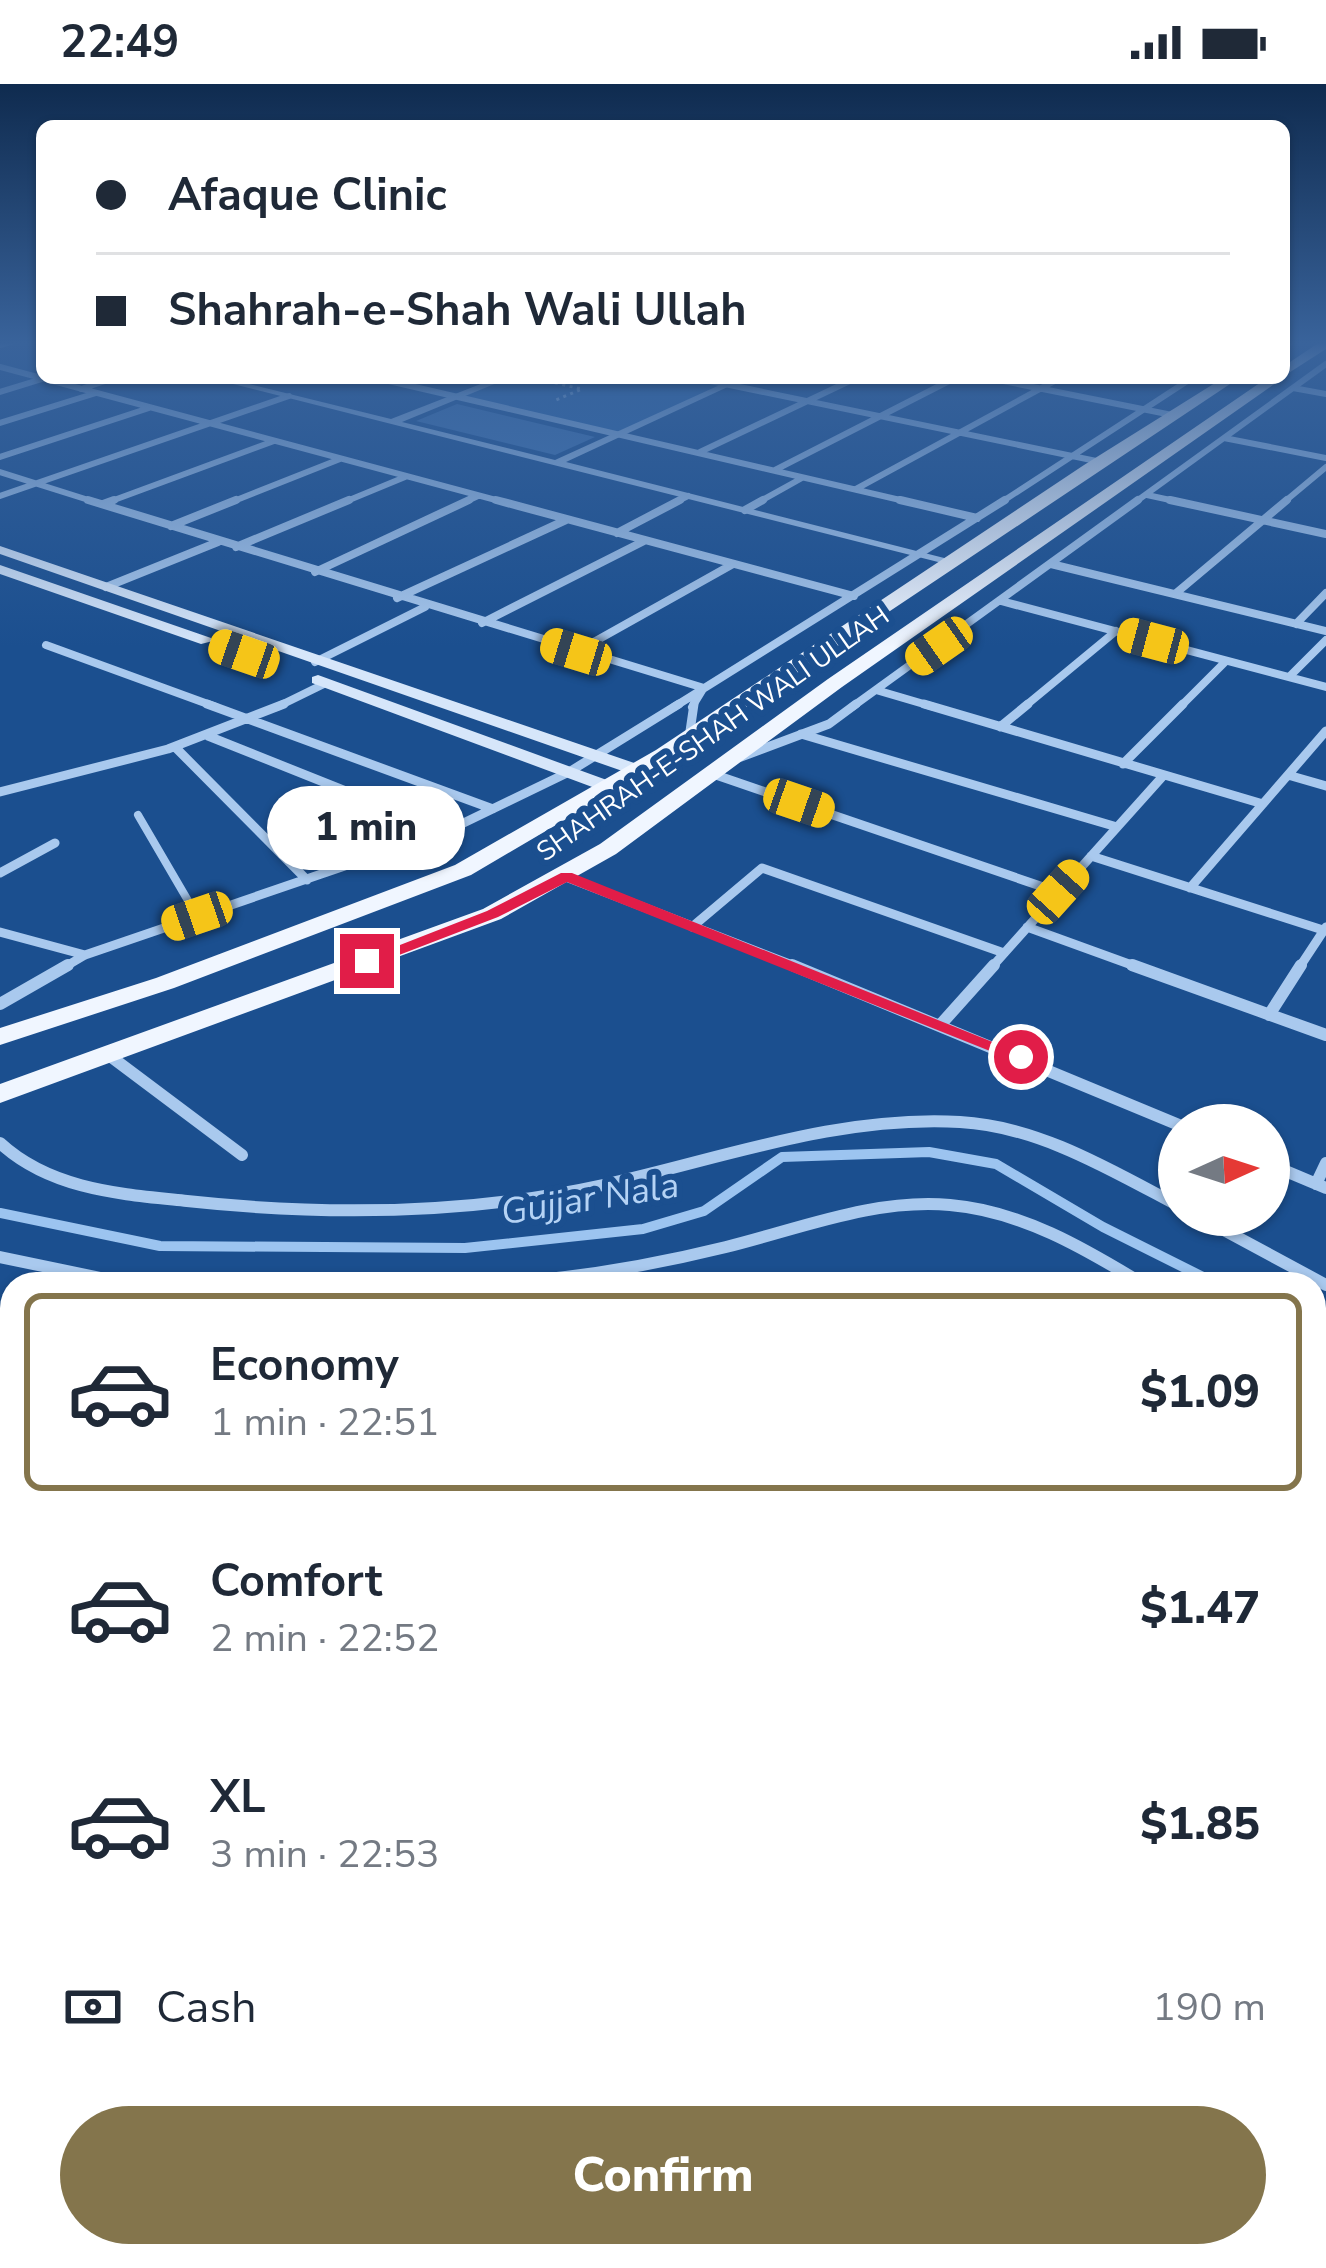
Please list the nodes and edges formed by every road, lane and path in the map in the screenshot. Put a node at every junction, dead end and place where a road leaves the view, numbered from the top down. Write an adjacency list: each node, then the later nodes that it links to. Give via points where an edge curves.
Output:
1 (39, 444): 18 (street)
2 (152, 444): 28 (street)
3 (267, 444): 34 (street)
4 (286, 444): 19 (street)
5 (480, 444): 22 (street)
6 (597, 444): 22 (street)
7 (663, 444): 17 (street)
8 (715, 444): 17 (street)
9 (825, 444): 23 (street)
10 (939, 444): 29 (street)
11 (1007, 444): 20 (street)
12 (1100, 444): 20 (street)
13 (1127, 444): 20 (main road, SHAHRAH-E-SHAH WALI ULLAH)
14 (1180, 444): 27 (main road, SHAHRAH-E-SHAH WALI ULLAH)
15 (1216, 444): 30 (street)
16 (1249, 444): 21 (street)
17 (698, 452): 23 (street)
18 (0, 457)
19 (341, 459): 25 (street); 41 (street)
20 (1087, 462): 27 (main road); 35 (street); 37 (main road, SHAHRAH-E-SHAH WALI ULLAH)
21 (1326, 462): 40 (street)
22 (556, 463): 33 (street)
23 (774, 470): 26 (street)
24 (0, 472): 28 (street)
25 (406, 476): 32 (street); 46 (street)
26 (803, 477): 29 (street); 36 (street)
27 (1132, 477): 83 (main road, SHAHRAH-E-SHAH WALI ULLAH)
28 (38, 483): 31 (street); 34 (street)
29 (855, 489): 38 (street)
30 (1147, 494): 40 (street); 51 (street)
31 (0, 496)
32 (479, 496): 39 (street); 53 (street)
33 (688, 496): 36 (street); 42 (street)
34 (103, 504): 41 (street)
35 (998, 505): 37 (street); 38 (street)
36 (745, 510): 48 (street)
37 (1025, 511): 49 (main road, SHAHRAH-E-SHAH WALI ULLAH)
38 (977, 518): 48 (street)
39 (567, 519): 42 (street); 58 (street)
40 (1262, 520): 43 (street); 56 (street)
41 (172, 526): 45 (street)
42 (616, 532): 44 (street)
43 (1326, 534)
44 (645, 540): 50 (street); 61 (street)
45 (219, 542): 46 (street); 54 (street)
46 (236, 548): 53 (street)
47 (0, 550): 54 (main road)
48 (922, 554): 49 (street); 57 (street)
49 (950, 561): 79 (main road, SHAHRAH-E-SHAH WALI ULLAH)
50 (733, 564): 57 (street); 66 (street)
51 (1051, 564): 56 (street); 59 (street)
52 (0, 569): 70 (main road)
53 (315, 572): 58 (street)
54 (106, 587): 68 (main road)
55 (1326, 593): 62 (street)
56 (1174, 594): 62 (street)
57 (854, 596): 72 (street)
58 (397, 598): 60 (street)
59 (1001, 601): 63 (street); 73 (street)
60 (426, 606): 61 (street); 68 (street)
61 (482, 623): 66 (street)
62 (1296, 624): 64 (street)
63 (1116, 631): 67 (street); 75 (street)
64 (1326, 636): 69 (street)
65 (46, 645): 74 (street)
66 (576, 652): 72 (street)
67 (1226, 661): 69 (street); 82 (street)
68 (315, 662): 81 (main road)
69 (1289, 677): 71 (street)
70 (326, 682): 74 (street); 85 (main road)
71 (1326, 687)
72 (704, 688): 79 (street, via 690,712); 81 (street)
73 (876, 690): 75 (street); 77 (street)
74 (251, 719): 78 (street); 93 (street)
75 (1000, 727): 82 (street)
76 (1326, 731): 86 (street)
77 (801, 734): 83 (street); 95 (street)
78 (208, 736): 80 (street); 97 (street)
79 (689, 737): 84 (main road, SHAHRAH-E-SHAH WALI ULLAH)
80 (175, 747): 90 (street); 102 (street)
81 (598, 757): 84 (main road); 85 (street)
82 (1123, 764): 87 (street)
83 (721, 768): 96 (main road, SHAHRAH-E-SHAH WALI ULLAH); 104 (street)
84 (638, 770): 89 (main road, SHAHRAH-E-SHAH WALI ULLAH)
85 (569, 772): 89 (main road); 93 (street)
86 (1288, 775): 88 (street); 91 (street)
87 (1163, 776): 91 (street); 95 (street)
88 (1326, 786)
89 (609, 787): 92 (main road, SHAHRAH-E-SHAH WALI ULLAH)
90 (0, 791)
91 (1263, 804): 103 (street)
92 (578, 805): 96 (main road); 116 (main road, SHAHRAH-E-SHAH WALI ULLAH, via 463,869)
93 (493, 809): 97 (street)
94 (138, 815): 105 (lane)
95 (1117, 827): 99 (street)
96 (636, 830): 101 (main road, SHAHRAH-E-SHAH WALI ULLAH)
97 (447, 831): 102 (street)
98 (55, 843): 100 (street)
99 (1091, 856): 103 (street); 104 (street)
100 (0, 873)
101 (566, 877): 106 (street); 117 (main road, SHAHRAH-E-SHAH WALI ULLAH, via 492,914)
102 (307, 880): 105 (street)
103 (1190, 888): 108 (street)
104 (1058, 892): 107 (street)
105 (197, 916): 111 (street)
106 (692, 927): 110 (street, via 762,868); 114 (street)
107 (1027, 927): 110 (street); 113 (street)
108 (1325, 929): 113 (street)
109 (0, 932): 111 (street)
110 (1004, 953): 114 (street)
111 (85, 955): 112 (street)
112 (0, 1004)
113 (1269, 1015): 115 (street)
114 (942, 1023): 119 (street)
115 (1326, 1035)
116 (0, 1037)
117 (110, 1056): 118 (main road, SHAHRAH-E-SHAH WALI ULLAH); 121 (street)
118 (0, 1094)
119 (1158, 1116)
120 (0, 1143): 125 (street, via 23,1162 97,1190 318,1212 476,1206 600,1186 853,1124 965,1122 1074,1151)
121 (242, 1155)
122 (1326, 1163): 124 (street)
123 (1290, 1173): 124 (street)
124 (1321, 1186)
125 (1158, 1195)
126 (1235, 1236): 131 (street)
127 (0, 1257): 128 (street)
128 (72, 1272)
129 (601, 1272): 130 (street, via 900,1206 950,1204 1029,1222)
130 (1121, 1272)
131 (1302, 1272)

